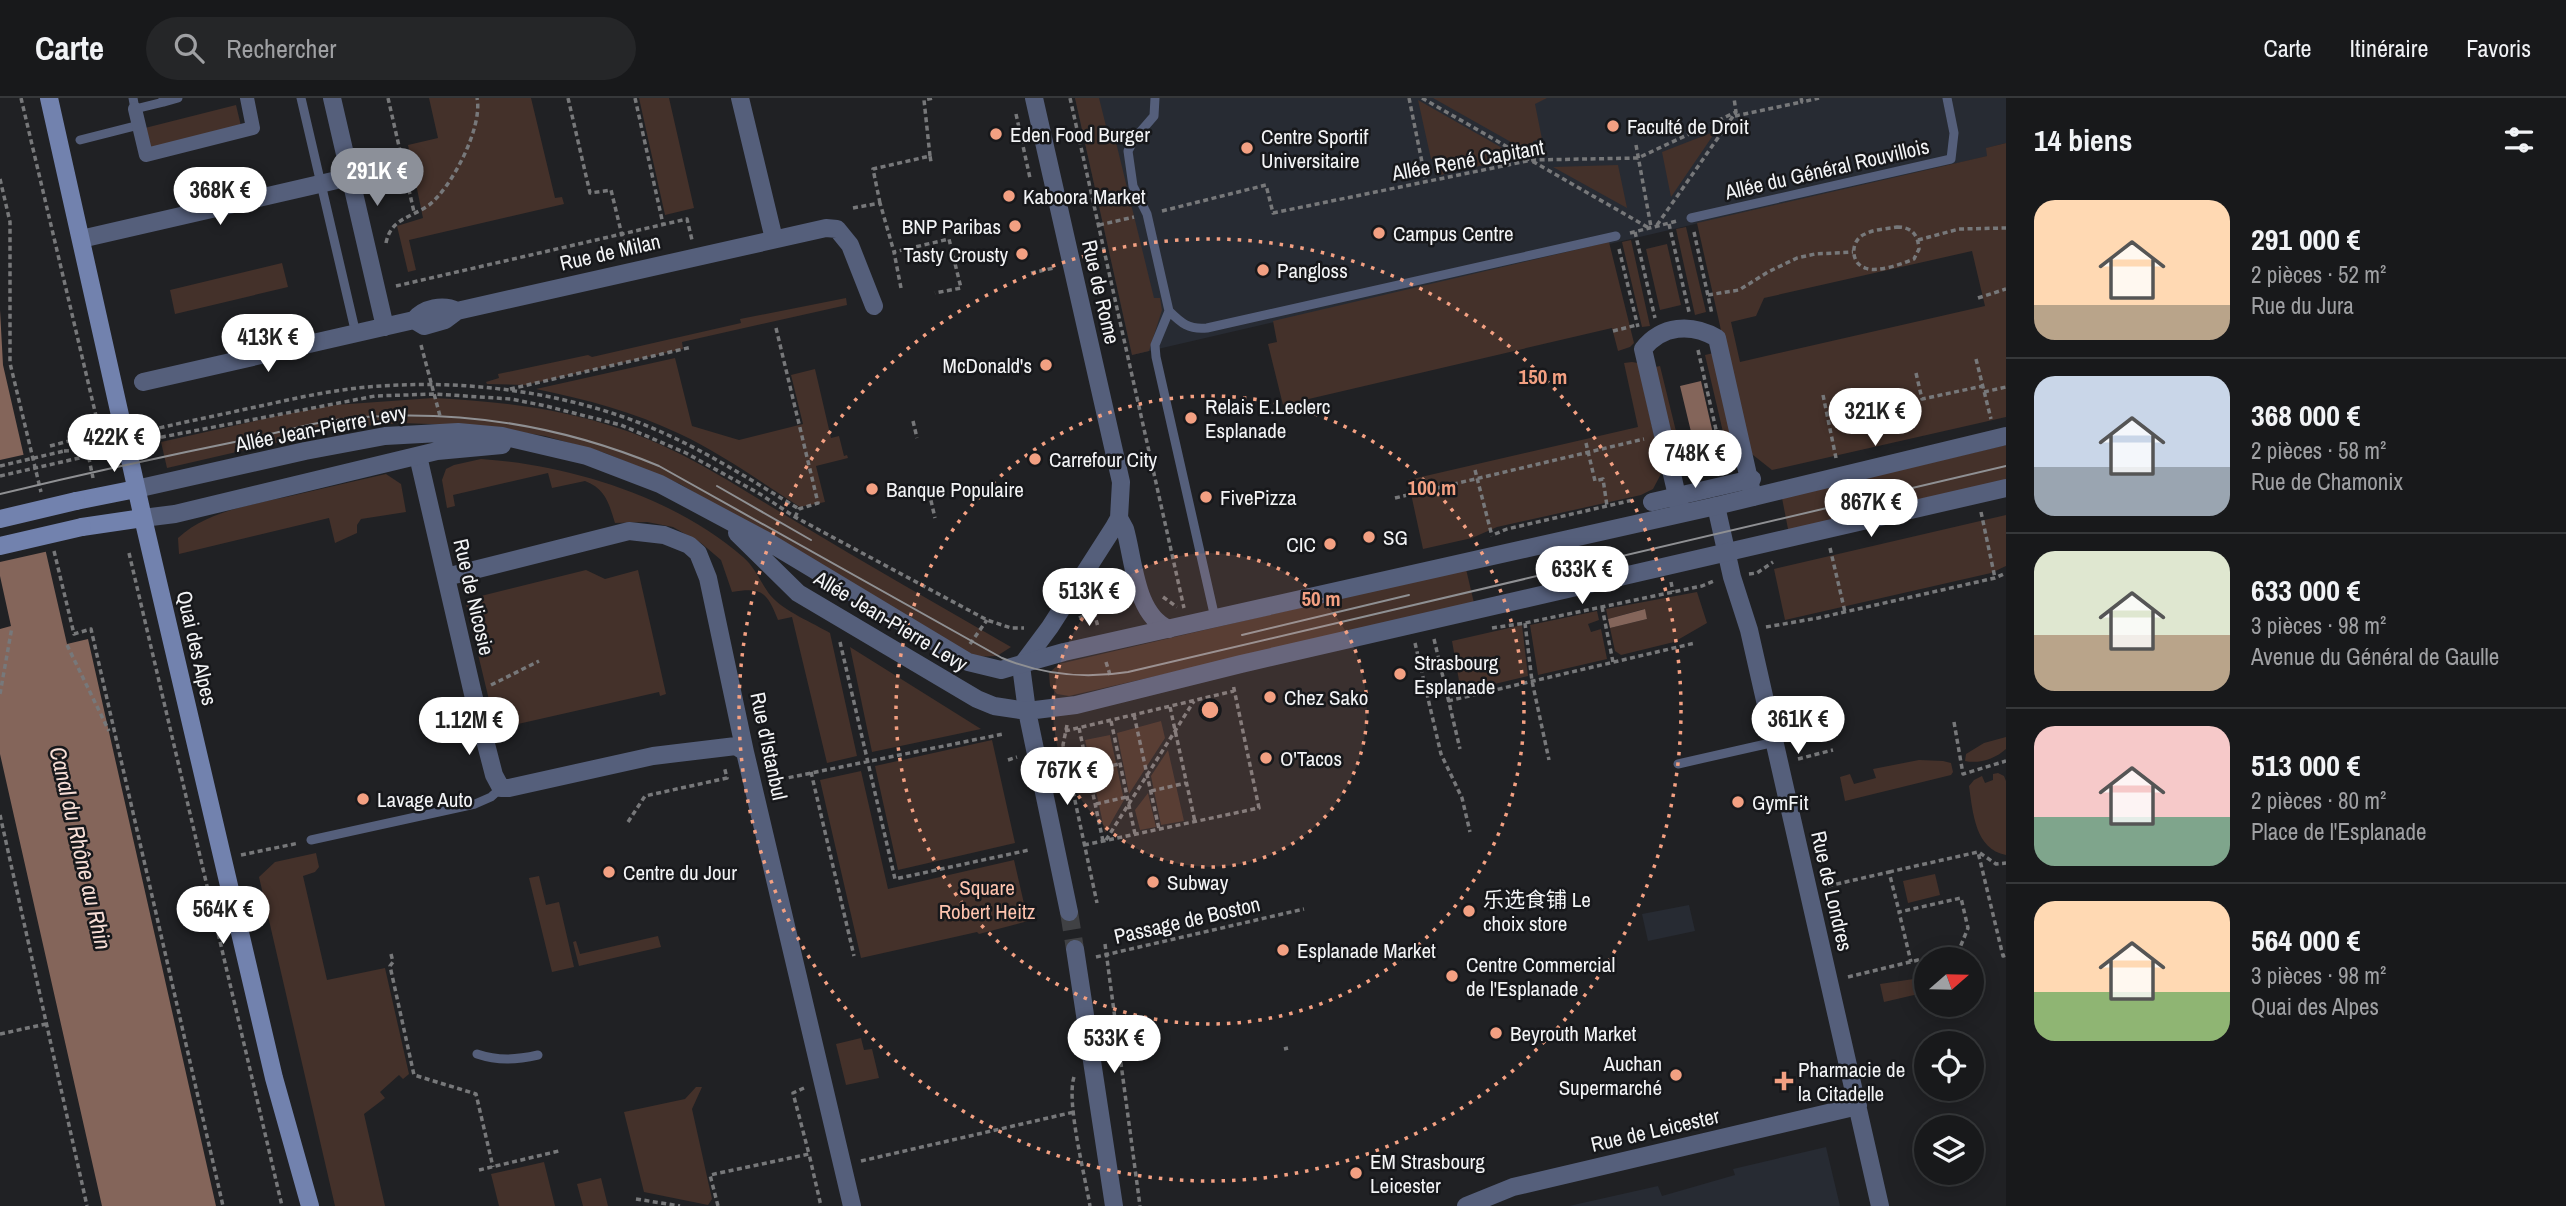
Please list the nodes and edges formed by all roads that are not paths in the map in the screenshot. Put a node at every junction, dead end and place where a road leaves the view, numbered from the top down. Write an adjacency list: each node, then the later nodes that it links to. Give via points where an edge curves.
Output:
1 (49, 98): 18 (main road, Quai des Alpes)
2 (178, 98): 10 (lane)
3 (247, 98): 12 (street, via 253,128 146,155)
4 (301, 98): 15 (lane)
5 (332, 98): 14 (street)
6 (740, 98): 19 (street)
7 (1034, 98): 36 (street, Rue de Rome, via 1117,460)
8 (1154, 98): 21 (lane, via 1154,116 1128,151 1133,186 1147,214)
9 (1947, 98): 16 (lane, Allée du Général Rouvillois, via 1954,133 1951,159)
10 (164, 100): 11 (lane)
11 (134, 103): 12 (street)
12 (139, 125): 13 (lane)
13 (80, 140)
14 (350, 177): 15 (street); 22 (street)
15 (321, 184): 18 (street); 23 (lane)
16 (1691, 218)
17 (1616, 236): 21 (lane, via 1207,328 1195,330)
18 (81, 239): 30 (main road, Quai des Alpes)
19 (774, 239): 20 (street, Rue de Milan, via 837,229 850,245); 22 (street, Rue de Milan, via 457,311 424,326 414,320)
20 (874, 306)
21 (1169, 311): 41 (lane, via 1155,345 1156,357)
22 (385, 327): 23 (street, Rue de Milan)
23 (355, 334): 24 (street, Rue de Milan)
24 (143, 382)
25 (1999, 430): 28 (street)
26 (558, 448): 27 (street, Allée Jean-Pierre Levy, via 478,446); 30 (street, Allée Jean-Pierre Levy, via 502,436 443,432 385,436); 34 (street, Allée Jean-Pierre Levy, via 660,484)
27 (418, 456): 35 (street, Allée Jean-Pierre Levy); 40 (street, Rue de Nicosie)
28 (1752, 485): 32 (street, via 1728,484); 32 (street, via 1717,338 1704,330 1670,330 1651,339 1643,349); 33 (street)
29 (2006, 488): 39 (street, Allée Jean-Pierre Levy)
30 (136, 489): 35 (main road, Quai des Alpes); 37 (main road, bridge)
31 (1652, 502): 32 (street)
32 (1679, 505): 33 (street); 41 (street, Allée Jean-Pierre Levy)
33 (1716, 506): 39 (street, Rue de Londres)
34 (716, 515): 43 (street, Allée Jean-Pierre Levy, via 968,662 1001,670); 44 (street, Allée Jean-Pierre Levy, via 784,581 821,609 977,699)
35 (143, 518): 38 (main road, bridge); 55 (main road, Quai des Alpes, via 274,1078)
36 (1119, 518): 42 (street, via 1140,591 1154,621); 43 (street)
37 (0, 519)
38 (0, 546)
39 (1727, 553): 44 (street, Allée Jean-Pierre Levy, via 1076,705); 45 (street, Rue de Londres)
40 (446, 577): 46 (street, Rue d'Istanbul, via 629,531 664,535 689,545 698,553 708,578); 48 (street, Rue de Nicosie)
41 (1215, 618): 42 (street, Allée Jean-Pierre Levy)
42 (1169, 629): 43 (street, Allée Jean-Pierre Levy)
43 (1021, 666): 44 (street)
44 (1027, 710): 50 (street)
45 (1775, 742): 47 (lane); 54 (street, Rue de Londres)
46 (746, 751): 48 (street, via 736,746 653,755); 56 (street, Rue d'Istanbul)
47 (1678, 765)
48 (501, 788): 49 (lane, via 475,804)
49 (311, 840)
50 (1069, 912)
51 (1076, 955): 57 (street)
52 (477, 1054): 53 (lane, via 517,1060)
53 (538, 1055)
54 (1858, 1106): 58 (street, Rue de Leicester, via 1514,1187); 59 (street, Rue de Londres)
55 (310, 1206)
56 (852, 1206)
57 (1114, 1206)
58 (1466, 1206)
59 (1880, 1206)

